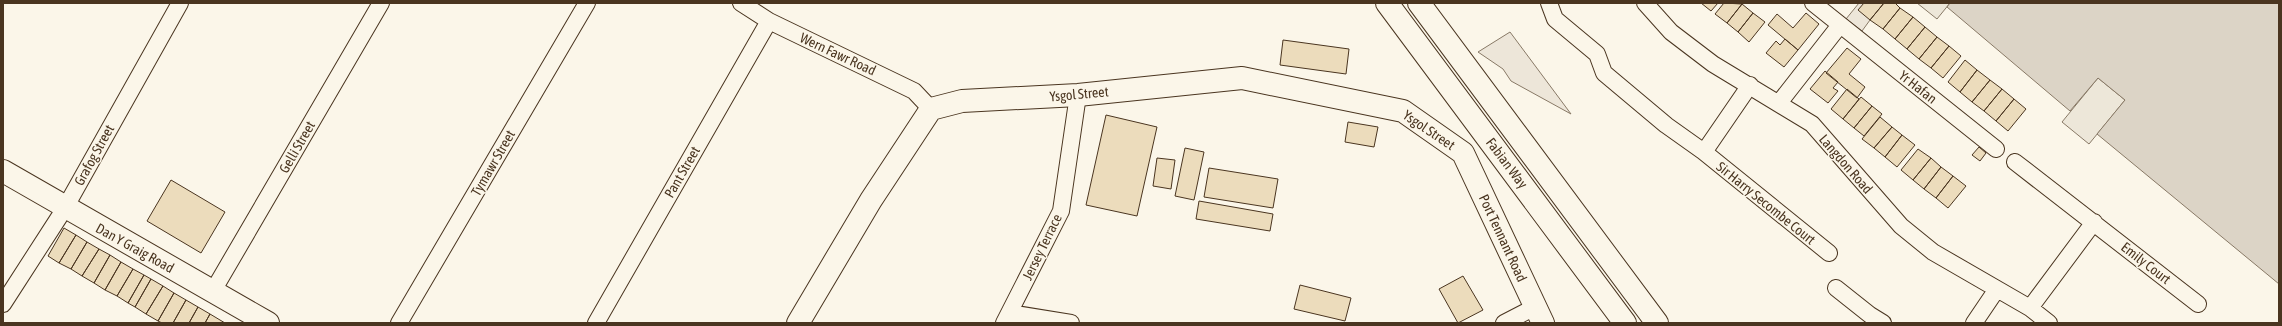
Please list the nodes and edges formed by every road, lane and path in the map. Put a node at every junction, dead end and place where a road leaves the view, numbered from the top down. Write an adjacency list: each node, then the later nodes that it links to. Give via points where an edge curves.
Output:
1 (180, 3): 21 (street, Grafog Street)
2 (381, 3): 26 (street, Gelli Street)
3 (587, 3): 33 (street, Tymawr Street)
4 (741, 3): 10 (street, Wern Fawr Road)
5 (1387, 3): 38 (main road, Fabian Way)
6 (1419, 3): 39 (main road, Fabian Way)
7 (1549, 3): 17 (street, Sir Harry Secombe Court, via 1555,19 1597,54 1604,73 1666,125)
8 (1645, 3): 12 (street, Langdon Road, via 1671,32 1713,64)
9 (1813, 3): 11 (street, Yr Hafan)
10 (769, 21): 15 (street, Wern Fawr Road, via 914,91); 34 (street, Pant Street)
11 (1840, 25): 14 (street); 16 (street, Yr Hafan)
12 (1750, 85): 14 (street, Langdon Road); 17 (street, Sir Harry Secombe Court)
13 (1078, 95): 15 (main road, Ysgol Street, via 962,101); 18 (main road, Ysgol Street, via 1242,78 1403,111); 31 (street, Jersey Terrace, via 1061,211)
14 (1779, 103): 25 (street, Langdon Road, via 1812,124 1900,226 1933,252)
15 (931, 109): 35 (main road, via 871,200)
16 (1996, 149)
17 (1704, 152): 23 (street, Sir Harry Secombe Court)
18 (1463, 153): 30 (main road, Port Tennant Road)
19 (2015, 162): 22 (street, Emily Court)
20 (3, 171): 21 (main road, Dan Y Graig Road)
21 (64, 208): 26 (main road, Dan Y Graig Road); 27 (street, Grafog Street)
22 (2094, 222): 28 (street, Emily Court); 29 (street)
23 (1829, 252)
24 (1836, 288): 40 (street)
25 (1997, 289): 29 (street, Langdon Road); 41 (street)
26 (213, 291): 32 (main road, Dan Y Graig Road)
27 (3, 304)
28 (2198, 304)
29 (2030, 308): 42 (street, Langdon Road)
30 (1539, 315): 37 (street)
31 (1007, 318): 36 (street)
32 (268, 323)
33 (399, 323)
34 (596, 323)
35 (798, 323)
36 (1071, 323)
37 (1504, 323)
38 (1625, 323)
39 (1657, 323)
40 (1883, 323)
41 (1974, 323)
42 (2049, 323)

